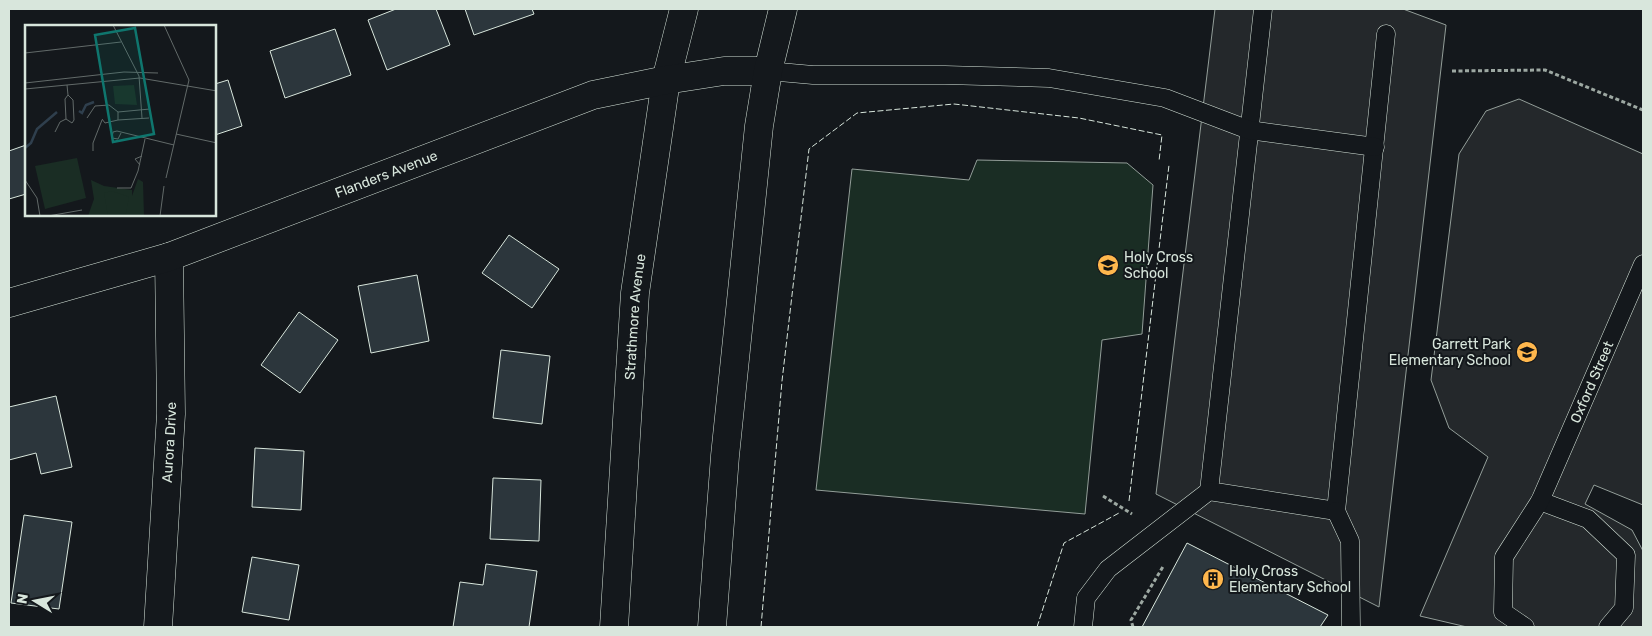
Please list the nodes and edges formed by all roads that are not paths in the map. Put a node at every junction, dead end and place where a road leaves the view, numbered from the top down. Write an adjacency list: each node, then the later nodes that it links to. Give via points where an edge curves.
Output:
1 (684, 9): 6 (street, Strathmore Avenue)
2 (784, 9): 5 (street)
3 (1263, 9): 7 (lane)
4 (1386, 34): 8 (lane)
5 (768, 71): 6 (street, Flanders Avenue, via 724,71); 7 (lane, via 813,76 1049,78 1165,98); 17 (street, via 759,126 725,456)
6 (666, 80): 9 (street, Flanders Avenue, via 593,96); 16 (street, Strathmore Avenue, via 635,294)
7 (1249, 130): 8 (lane); 12 (lane)
8 (1375, 147): 14 (lane)
9 (169, 257): 11 (street, Flanders Avenue); 15 (street, Aurora Drive, via 172,414)
10 (1643, 264): 13 (lane, Oxford Street)
11 (9, 304)
12 (1209, 491): 14 (lane); 18 (lane, via 1108,568 1086,598)
13 (1540, 501): 20 (lane, Oxford Street, via 1504,556 1503,612); 21 (lane, via 1588,519 1626,555 1624,608)
14 (1336, 512): 19 (lane, via 1350,541)
15 (158, 627)
16 (614, 627)
17 (712, 627)
18 (1084, 627)
19 (1351, 627)
20 (1525, 627)
21 (1608, 627)

